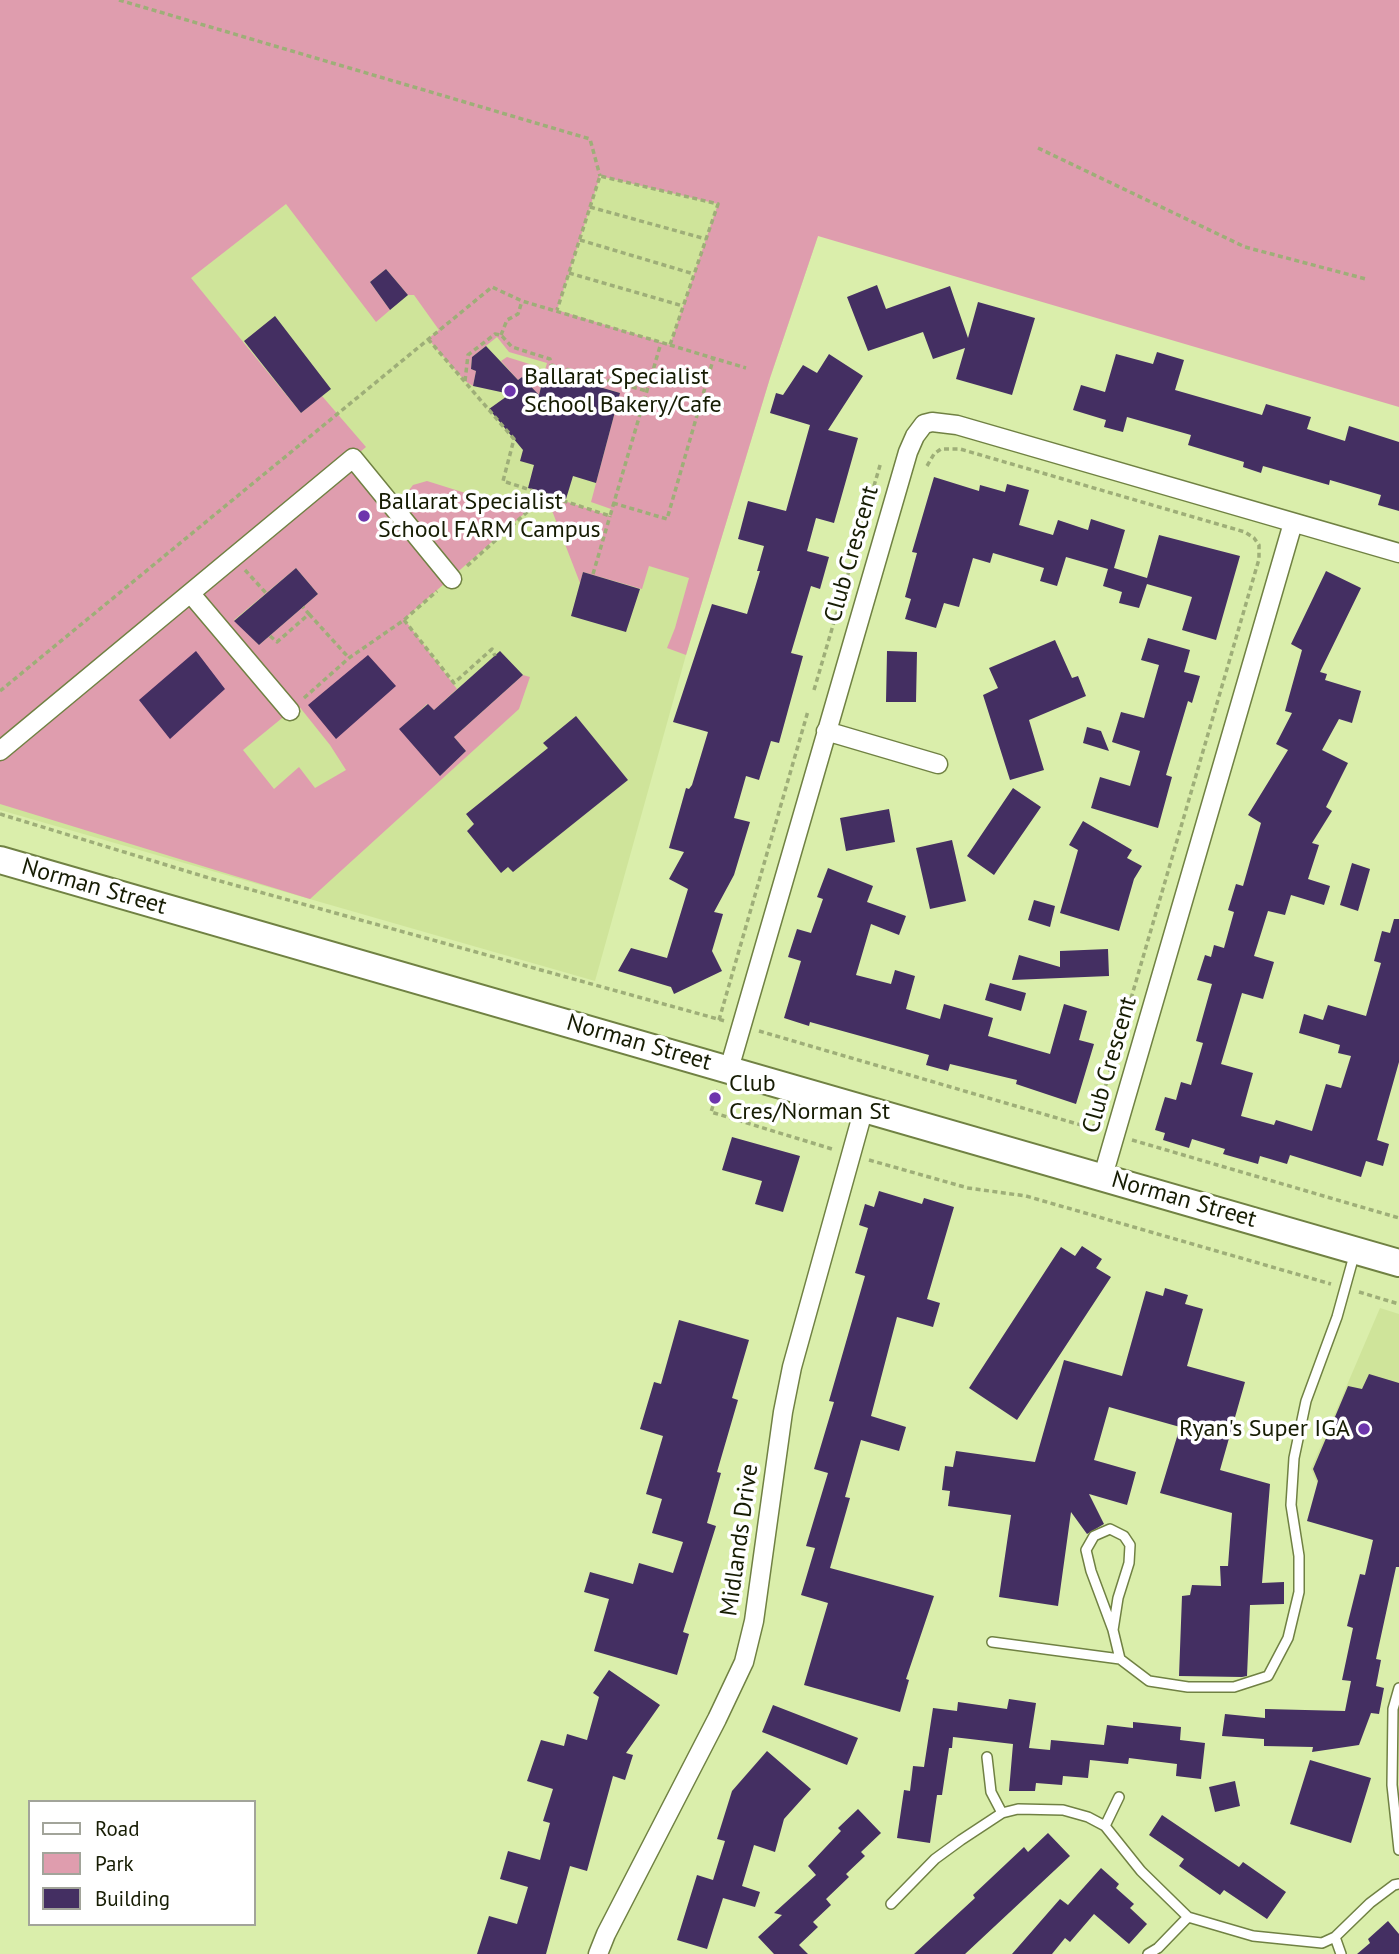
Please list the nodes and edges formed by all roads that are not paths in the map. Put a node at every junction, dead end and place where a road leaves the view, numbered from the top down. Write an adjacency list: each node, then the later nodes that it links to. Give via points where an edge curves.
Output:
1 (1293, 523): 2 (street, Club Crescent); 6 (street, Club Crescent, via 957,425 924,424 908,452); 12 (street, Club Crescent)
2 (1399, 553)
3 (452, 579): 4 (street, via 353,458)
4 (191, 594): 5 (street); 7 (street)
5 (290, 711)
6 (826, 731): 8 (street); 10 (street, Club Crescent)
7 (0, 751)
8 (938, 764)
9 (0, 860): 10 (main road, Norman Street)
10 (729, 1069): 11 (main road, Norman Street)
11 (864, 1108): 12 (main road, Norman Street); 29 (street, Midlands Drive, via 792,1367 744,1662)
12 (1102, 1176): 13 (main road, Norman Street)
13 (1355, 1250): 14 (main road, Norman Street); 17 (lane, via 1337,1317 1306,1401 1294,1458 1291,1505 1299,1592 1287,1638 1268,1676 1234,1687 1188,1687 1149,1681)
14 (1399, 1262)
15 (1113, 1630): 15 (lane, via 1086,1550 1094,1536 1110,1529 1130,1545); 17 (lane)
16 (992, 1642): 17 (lane)
17 (1120, 1659)
18 (1399, 1688): 20 (lane, via 1393,1709)
19 (987, 1757): 22 (lane, via 992,1792)
20 (1396, 1784): 24 (lane)
21 (1119, 1797): 23 (lane)
22 (1002, 1813): 23 (lane, via 1063,1810); 26 (lane, via 936,1859)
23 (1105, 1826): 27 (lane, via 1141,1871)
24 (1399, 1850)
25 (1399, 1884): 28 (lane, via 1370,1903)
26 (891, 1904)
27 (1188, 1917): 28 (lane, via 1279,1940 1322,1943); 30 (lane)
28 (1335, 1937): 31 (lane)
29 (598, 1954)
30 (1148, 1954)
31 (1341, 1954)

